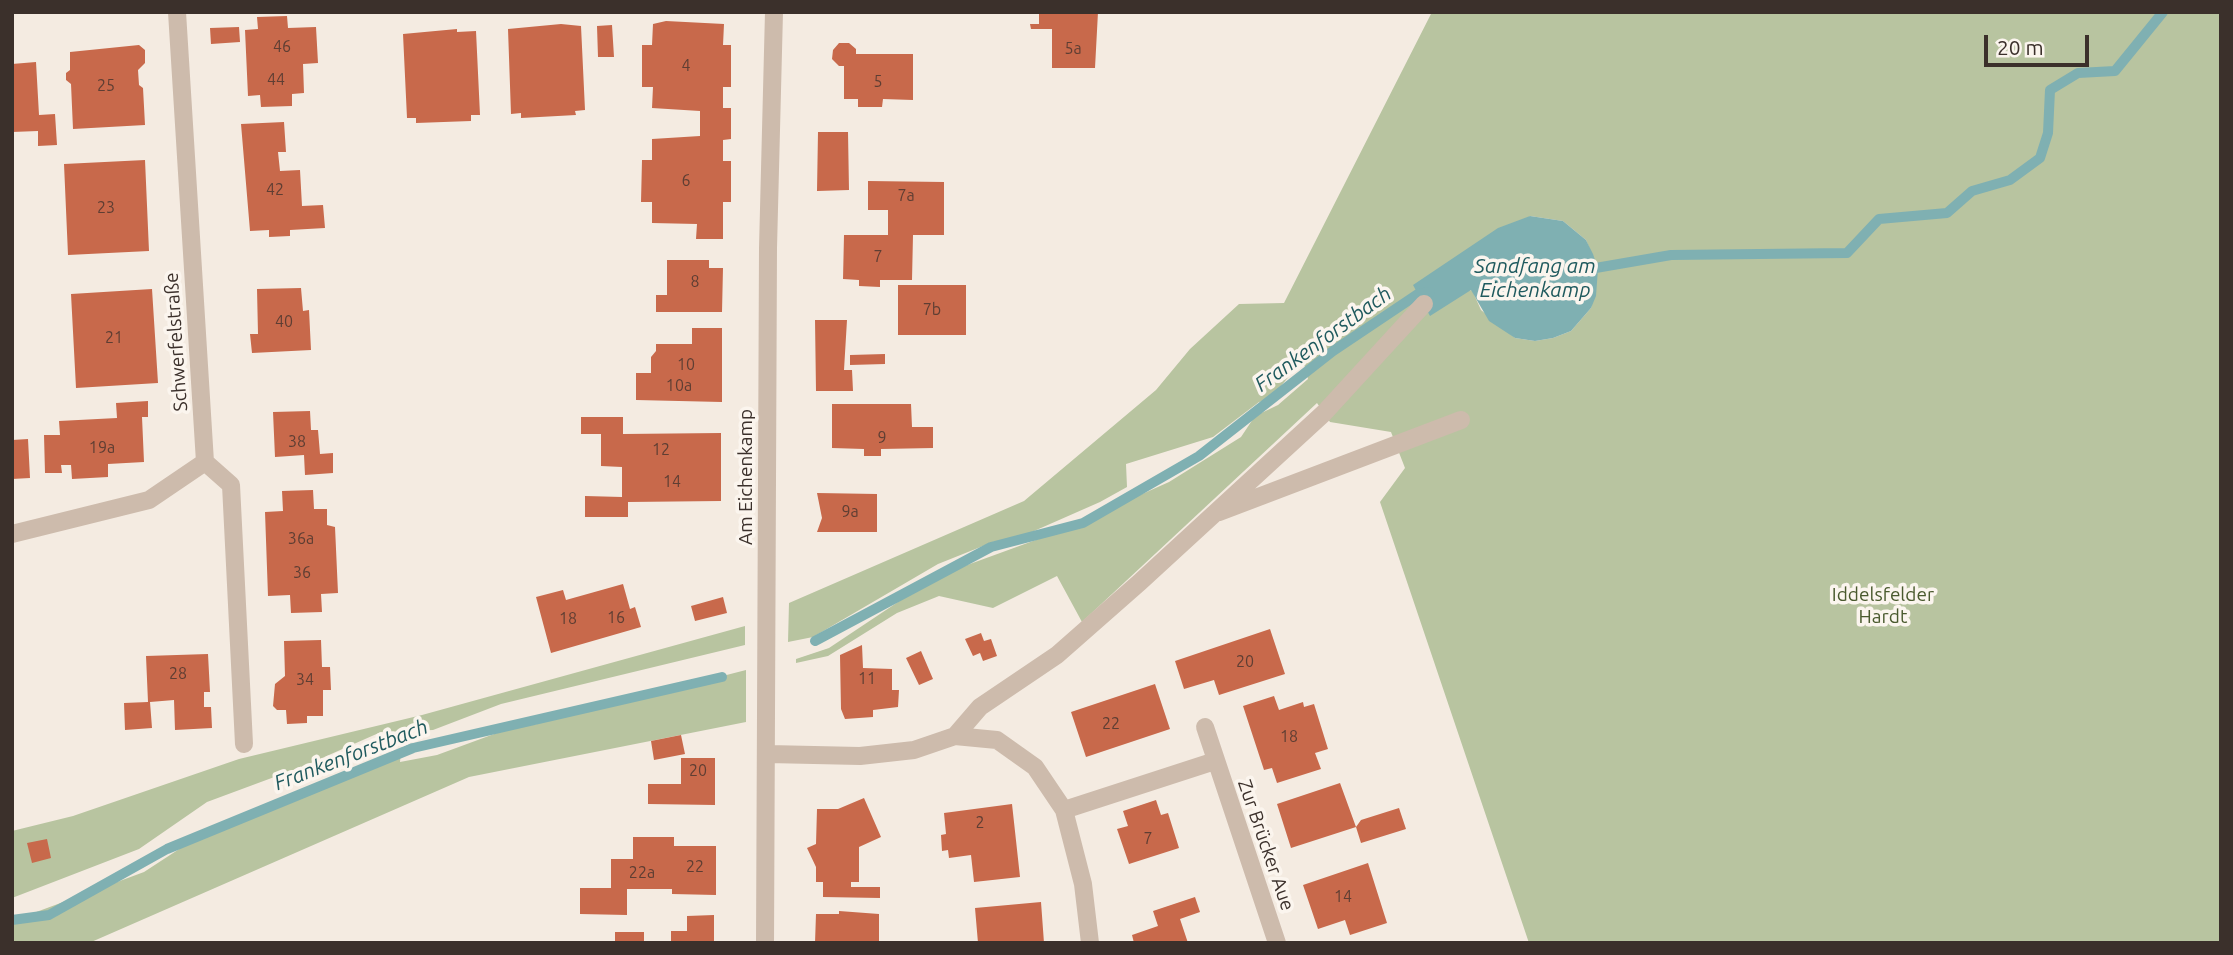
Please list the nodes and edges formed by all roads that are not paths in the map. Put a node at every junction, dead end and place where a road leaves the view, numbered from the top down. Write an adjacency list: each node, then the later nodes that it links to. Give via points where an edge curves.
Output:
1 (177, 12): 5 (street, Schwerfelstraße)
2 (774, 12): 11 (street, Am Eichenkamp, via 768,248)
3 (1424, 304): 6 (street, via 1324,413)
4 (1461, 419): 6 (street)
5 (205, 462): 7 (street, via 149,500); 10 (street, via 231,485)
6 (1209, 516): 9 (street, via 1057,655 980,706)
7 (12, 534)
8 (1205, 727): 12 (street, Zur Brücker Aue)
9 (955, 736): 11 (street, via 914,750 860,755); 13 (street, via 997,740 1035,767)
10 (244, 744)
11 (768, 754): 14 (street, Am Eichenkamp)
12 (1215, 761): 13 (street); 16 (street, Zur Brücker Aue)
13 (1064, 810): 15 (street, via 1083,884)
14 (765, 943)
15 (1090, 943)
16 (1277, 943)

